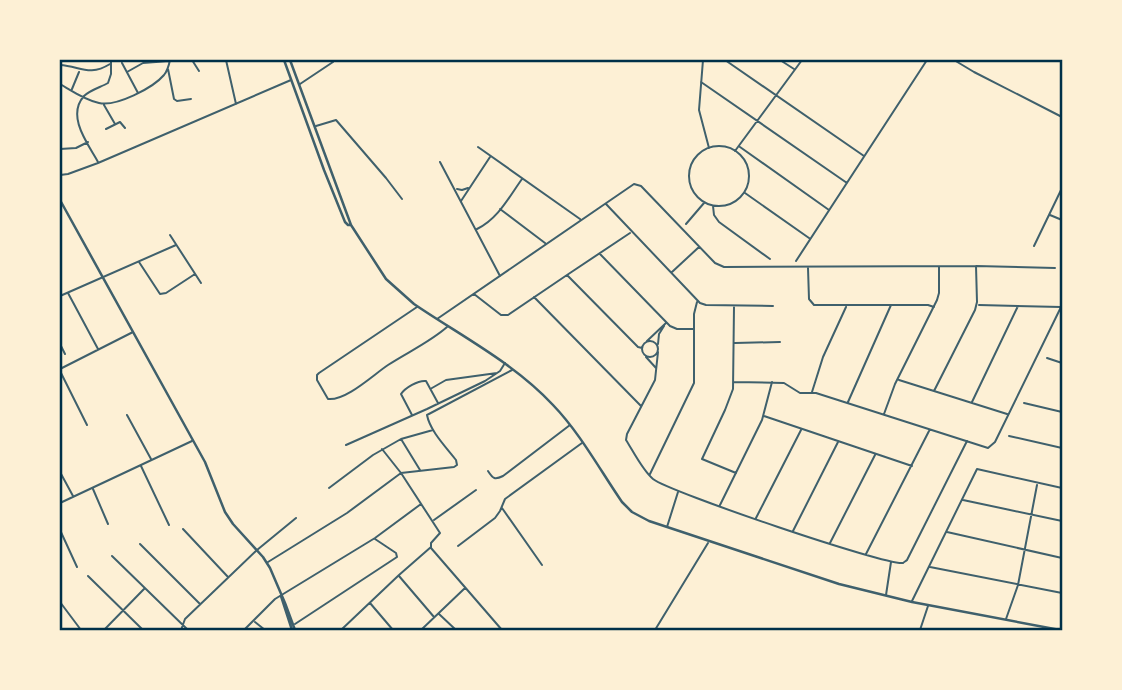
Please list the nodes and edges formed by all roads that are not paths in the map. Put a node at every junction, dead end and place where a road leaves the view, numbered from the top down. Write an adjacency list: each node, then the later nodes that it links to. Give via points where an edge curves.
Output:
1 (170, 60): 16 (street); 20 (street, via 143,63)
2 (192, 60): 19 (street)
3 (226, 60): 31 (street)
4 (284, 60): 21 (street)
5 (290, 60): 24 (street)
6 (703, 60): 22 (street)
7 (725, 60): 27 (street)
8 (780, 60): 18 (street)
9 (802, 60): 18 (street)
10 (927, 60): 45 (street)
11 (954, 60): 32 (street)
12 (111, 61): 17 (street, via 98,70); 28 (street, via 108,82)
13 (333, 62): 24 (street)
14 (122, 63): 20 (street)
15 (60, 65): 17 (street)
16 (168, 68): 26 (street); 29 (street, via 174,99)
17 (80, 70): 25 (street)
18 (795, 70): 27 (street)
19 (199, 71)
20 (127, 72): 26 (street)
21 (292, 80): 31 (street); 67 (street, via 345,222)
22 (701, 82): 33 (street); 41 (street, via 699,110)
23 (60, 84): 25 (street)
24 (299, 84): 35 (street)
25 (72, 90): 28 (street)
26 (138, 93): 30 (street)
27 (776, 95): 33 (street); 45 (street)
28 (83, 97): 30 (street); 38 (street, via 76,117)
29 (191, 99)
30 (104, 104): 34 (street)
31 (237, 105): 47 (street)
32 (1062, 117)
33 (757, 121): 40 (street); 50 (street)
34 (115, 124): 36 (street, via 121,122); 37 (street)
35 (314, 126): 55 (street, via 336,120); 67 (street)
36 (125, 128)
37 (106, 129)
38 (88, 142): 42 (street); 47 (street)
39 (478, 147): 44 (street)
40 (739, 147): 43 (street); 62 (street)
41 (709, 148): 43 (street); 58 (street, via 696,157 689,171 693,192)
42 (60, 149)
43 (736, 151): 54 (street, via 748,170)
44 (491, 156): 49 (street); 51 (street)
45 (864, 156): 50 (street)
46 (440, 162): 52 (street)
47 (98, 163): 48 (street)
48 (60, 175)
49 (522, 178): 61 (street); 64 (street)
50 (847, 183): 62 (street)
51 (469, 187): 52 (street); 57 (street)
52 (454, 188): 57 (street)
53 (1062, 188): 63 (street)
54 (744, 192): 60 (street, via 732,203); 71 (street)
55 (402, 199)
56 (60, 200): 87 (street)
57 (461, 201): 68 (street)
58 (704, 202): 60 (street); 66 (street)
59 (605, 204): 64 (street); 69 (street); 75 (street, via 639,185)
60 (712, 205): 77 (street, via 719,222)
61 (500, 209): 68 (street); 72 (street)
62 (829, 210): 71 (street)
63 (1049, 214): 65 (street); 74 (street)
64 (581, 219): 72 (street)
65 (1062, 220)
66 (686, 224)
67 (351, 225): 102 (street, via 386,279)
68 (476, 229): 88 (street)
69 (631, 232): 76 (street); 84 (street)
70 (170, 235): 73 (street)
71 (811, 239): 79 (street)
72 (546, 244): 88 (street)
73 (176, 245): 78 (street); 85 (street)
74 (1034, 246)
75 (699, 247): 82 (street, via 724,267); 84 (street)
76 (600, 254): 86 (street); 105 (street)
77 (770, 259)
78 (139, 261): 85 (street, via 160,295); 87 (street)
79 (796, 261)
80 (939, 266): 81 (street); 82 (street); 103 (street)
81 (976, 266): 83 (street); 96 (street)
82 (808, 267): 99 (street, via 812,304)
83 (1055, 268)
84 (672, 273): 94 (street)
85 (195, 274): 89 (street)
86 (567, 275): 93 (street); 114 (street)
87 (102, 276): 90 (street); 108 (street)
88 (500, 276): 91 (street)
89 (201, 283)
90 (67, 292): 92 (street); 115 (street)
91 (473, 294): 93 (street, via 505,316); 104 (street)
92 (60, 296)
93 (534, 297): 136 (street)
94 (698, 300): 97 (street, via 706,305); 107 (street)
95 (891, 305): 99 (street); 103 (street); 133 (street)
96 (976, 305): 100 (street); 130 (street)
97 (734, 306): 98 (street); 112 (street)
98 (773, 306)
99 (846, 306): 131 (street)
100 (1018, 306): 101 (street); 134 (street)
101 (1062, 306): 138 (street)
102 (418, 307): 104 (street); 106 (street, via 317,375 328,400 360,386)
103 (934, 307): 126 (street)
104 (436, 319): 106 (street)
105 (666, 322): 107 (street, via 674,328); 109 (street); 113 (street)
106 (447, 327): 120 (street)
107 (694, 329): 166 (street, via 693,389)
108 (133, 332): 115 (street); 150 (street)
109 (645, 342): 113 (street); 114 (street)
110 (780, 342): 112 (street)
111 (60, 344): 117 (street)
112 (734, 344): 127 (street)
113 (658, 346): 116 (street)
114 (642, 348): 118 (street)
115 (99, 349): 122 (street)
116 (658, 352): 118 (street, via 652,357); 124 (street)
117 (65, 354)
118 (644, 355): 124 (street)
119 (1046, 358): 121 (street)
120 (505, 363): 123 (street); 125 (street)
121 (1062, 363)
122 (60, 369): 143 (street)
123 (513, 369): 144 (street); 146 (street, via 427,415)
124 (657, 369): 136 (street)
125 (498, 373): 129 (street, via 446,380); 132 (street)
126 (898, 380): 130 (street); 141 (street)
127 (734, 382): 128 (street); 165 (street, via 702,459)
128 (772, 382): 131 (street, via 787,383 800,393); 142 (street)
129 (431, 389): 132 (street); 140 (street, via 424,380 403,391)
130 (934, 391): 134 (street)
131 (812, 392): 133 (street)
132 (439, 403): 140 (street)
133 (848, 403): 141 (street)
134 (972, 403): 138 (street)
135 (1024, 403): 137 (street)
136 (641, 406): 166 (street, via 626,440)
137 (1062, 412)
138 (1009, 414): 152 (street, via 990,447)
139 (127, 415): 158 (street)
140 (412, 415): 154 (street)
141 (884, 415): 147 (street)
142 (764, 416): 145 (street); 165 (street)
143 (88, 425)
144 (570, 425): 153 (street); 162 (street, via 503,476 494,479)
145 (801, 429): 151 (street); 181 (street)
146 (434, 430): 149 (street); 161 (street, via 457,465)
147 (930, 430): 152 (street); 160 (street)
148 (1009, 436): 155 (street)
149 (401, 439): 156 (street); 161 (street)
150 (193, 441): 158 (street); 197 (street, via 225,512)
151 (838, 441): 157 (street); 189 (street)
152 (967, 441): 202 (street, via 907,560)
153 (582, 442): 178 (street, via 505,499); 186 (street, via 626,507)
154 (346, 445)
155 (1062, 448)
156 (382, 449): 164 (street); 169 (street)
157 (875, 454): 160 (street); 194 (street)
158 (152, 460): 159 (street)
159 (141, 466): 168 (street); 185 (street)
160 (912, 466): 200 (street)
161 (421, 471): 164 (street)
162 (488, 471)
163 (60, 472): 173 (street)
164 (401, 473): 176 (street); 203 (street)
165 (736, 473): 177 (street)
166 (649, 475): 172 (street)
167 (1037, 483): 170 (street); 174 (street, via 977,469); 179 (street)
168 (92, 488): 173 (street); 184 (street)
169 (329, 488)
170 (1062, 488)
171 (477, 490): 182 (street)
172 (678, 491): 177 (street); 186 (street)
173 (74, 497): 175 (street)
174 (962, 500): 179 (street); 190 (street)
175 (60, 503)
176 (422, 503): 182 (street); 191 (street)
177 (720, 506): 181 (street)
178 (502, 508): 195 (street); 204 (street)
179 (1031, 515): 183 (street); 198 (street)
180 (296, 518): 197 (street)
181 (755, 519): 189 (street)
182 (433, 520): 196 (street, via 440,533)
183 (1062, 521)
184 (108, 524)
185 (169, 525)
186 (667, 527): 192 (street)
187 (183, 529): 209 (street)
188 (60, 530): 205 (street)
189 (793, 532): 194 (street)
190 (946, 532): 198 (street); 206 (street)
191 (375, 538): 214 (street); 226 (street, via 397,557)
192 (708, 542): 215 (street); 242 (street)
193 (140, 544): 219 (street)
194 (829, 544): 200 (street)
195 (458, 546)
196 (431, 547): 207 (street); 211 (street)
197 (257, 550): 203 (street); 209 (street)
198 (1025, 551): 201 (street); 210 (street)
199 (111, 555): 212 (street)
200 (866, 555): 202 (street)
201 (1062, 558)
202 (891, 561): 215 (street)
203 (267, 563): 214 (street)
204 (542, 565)
205 (77, 567)
206 (929, 567): 210 (street); 217 (street)
207 (399, 575): 218 (street); 223 (street)
208 (88, 576): 221 (street)
209 (229, 578): 219 (street)
210 (1018, 585): 213 (street); 225 (street)
211 (465, 588): 222 (street); 241 (street)
212 (144, 589): 221 (street); 227 (street)
213 (1062, 593)
214 (281, 596): 224 (street); 226 (street); 236 (street)
215 (886, 596): 217 (street)
216 (60, 602): 229 (street)
217 (912, 602): 220 (street)
218 (370, 603): 237 (street); 238 (street)
219 (201, 605): 227 (street)
220 (929, 605): 225 (street); 243 (street)
221 (123, 611): 230 (street); 231 (street)
222 (439, 613): 223 (street); 240 (street)
223 (434, 618): 239 (street)
224 (254, 620): 234 (street); 235 (street)
225 (1006, 620): 228 (street)
226 (293, 624): 236 (street)
227 (183, 626): 232 (street); 233 (street)
228 (1054, 630): 244 (street)
229 (81, 631)
230 (104, 631)
231 (143, 631)
232 (181, 631)
233 (188, 631)
234 (244, 631)
235 (265, 631)
236 (293, 631)
237 (341, 631)
238 (393, 631)
239 (421, 631)
240 (456, 631)
241 (502, 631)
242 (655, 631)
243 (920, 631)
244 (1060, 631)

